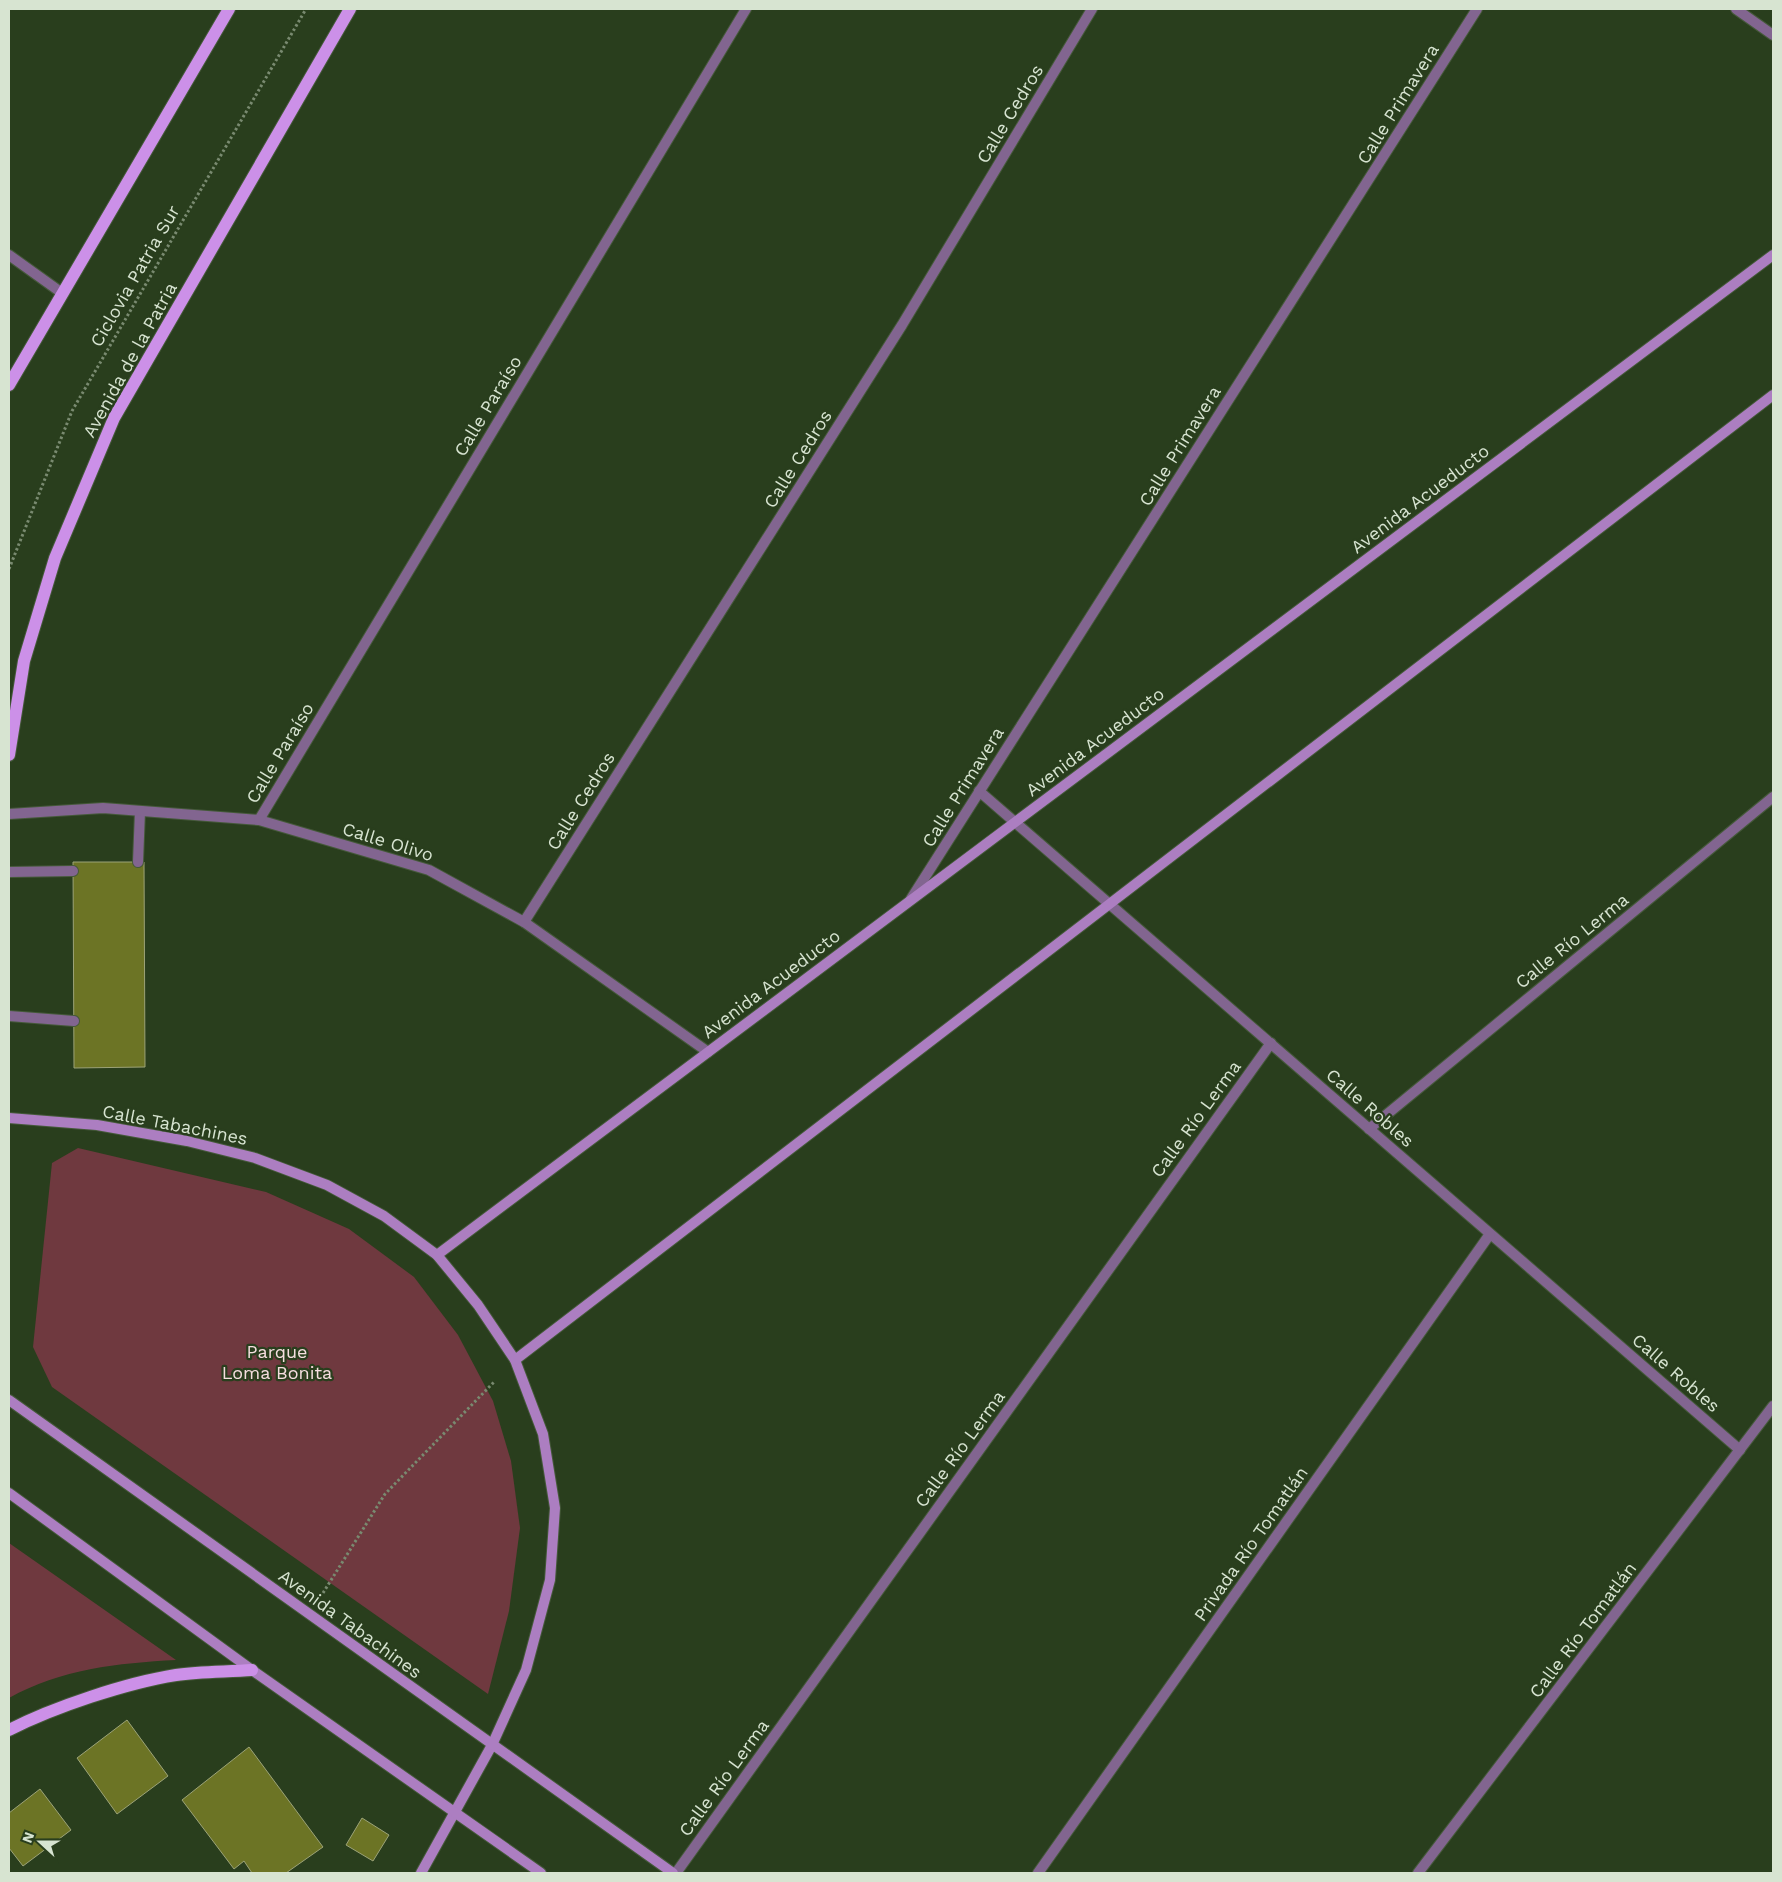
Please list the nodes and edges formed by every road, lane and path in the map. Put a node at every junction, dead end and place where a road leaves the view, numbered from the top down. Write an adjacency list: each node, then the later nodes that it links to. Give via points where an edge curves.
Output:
1 (229, 9): 11 (main road)
2 (306, 9): 14 (path, Ciclovia Patria Sur, via 72,411)
3 (350, 9): 15 (main road, Avenida de la Patria, via 114,418 55,558 24,661)
4 (746, 9): 20 (street, Calle Paraíso)
5 (1092, 9): 27 (street, Calle Cedros, via 902,325)
6 (1478, 9): 16 (street, Calle Primavera)
7 (1736, 9): 8 (street)
8 (1773, 35)
9 (9, 255): 11 (street)
10 (1773, 255): 21 (street, Avenida Acueducto)
11 (62, 293): 12 (main road)
12 (9, 385)
13 (1773, 395): 26 (street)
14 (9, 569)
15 (9, 755)
16 (979, 791): 21 (street, Calle Robles); 25 (street, Calle Primavera)
17 (1773, 797): 33 (street, Calle Río Lerma)
18 (140, 811): 19 (street, Calle Olivo, via 103,808); 20 (street, Calle Olivo); 22 (street)
19 (9, 814)
20 (259, 820): 27 (street, Calle Olivo, via 429,870)
21 (1015, 822): 25 (street, Avenida Acueducto); 26 (street, Calle Robles)
22 (138, 862)
23 (73, 871): 24 (street)
24 (9, 872)
25 (910, 900): 31 (street, Avenida Acueducto)
26 (1110, 904): 30 (street, Calle Robles); 36 (street)
27 (524, 922): 31 (street, Calle Olivo)
28 (9, 1016): 29 (street)
29 (74, 1021)
30 (1271, 1043): 33 (street, Calle Robles); 48 (street, Calle Río Lerma)
31 (708, 1052): 35 (street, Avenida Acueducto)
32 (9, 1118): 35 (street, Calle Tabachines, via 97,1126 187,1140 255,1158 327,1184 384,1216)
33 (1369, 1129): 34 (street, Calle Robles)
34 (1490, 1234): 39 (street, Calle Robles); 49 (street, Privada Río Tomatlán)
35 (437, 1255): 36 (street, Calle Tabachines, via 478,1305)
36 (515, 1360): 41 (path, via 385,1494); 44 (street, Calle Tabachines, via 543,1434 554,1517 550,1580 526,1670)
37 (9, 1400): 41 (street, Avenida Tabachines)
38 (1773, 1406): 39 (street, Calle Río Tomatlán)
39 (1740, 1450): 50 (street, Calle Río Tomatlán)
40 (9, 1493): 42 (street)
41 (309, 1615): 44 (street, Avenida Tabachines)
42 (252, 1670): 43 (main road, via 176,1675 106,1692); 45 (street)
43 (9, 1730)
44 (492, 1745): 45 (street, Calle Tabachines); 48 (street, Avenida Tabachines)
45 (455, 1813): 46 (street, Calle Tabachines); 47 (street)
46 (421, 1873)
47 (541, 1873)
48 (674, 1873)
49 (1038, 1873)
50 (1418, 1873)

